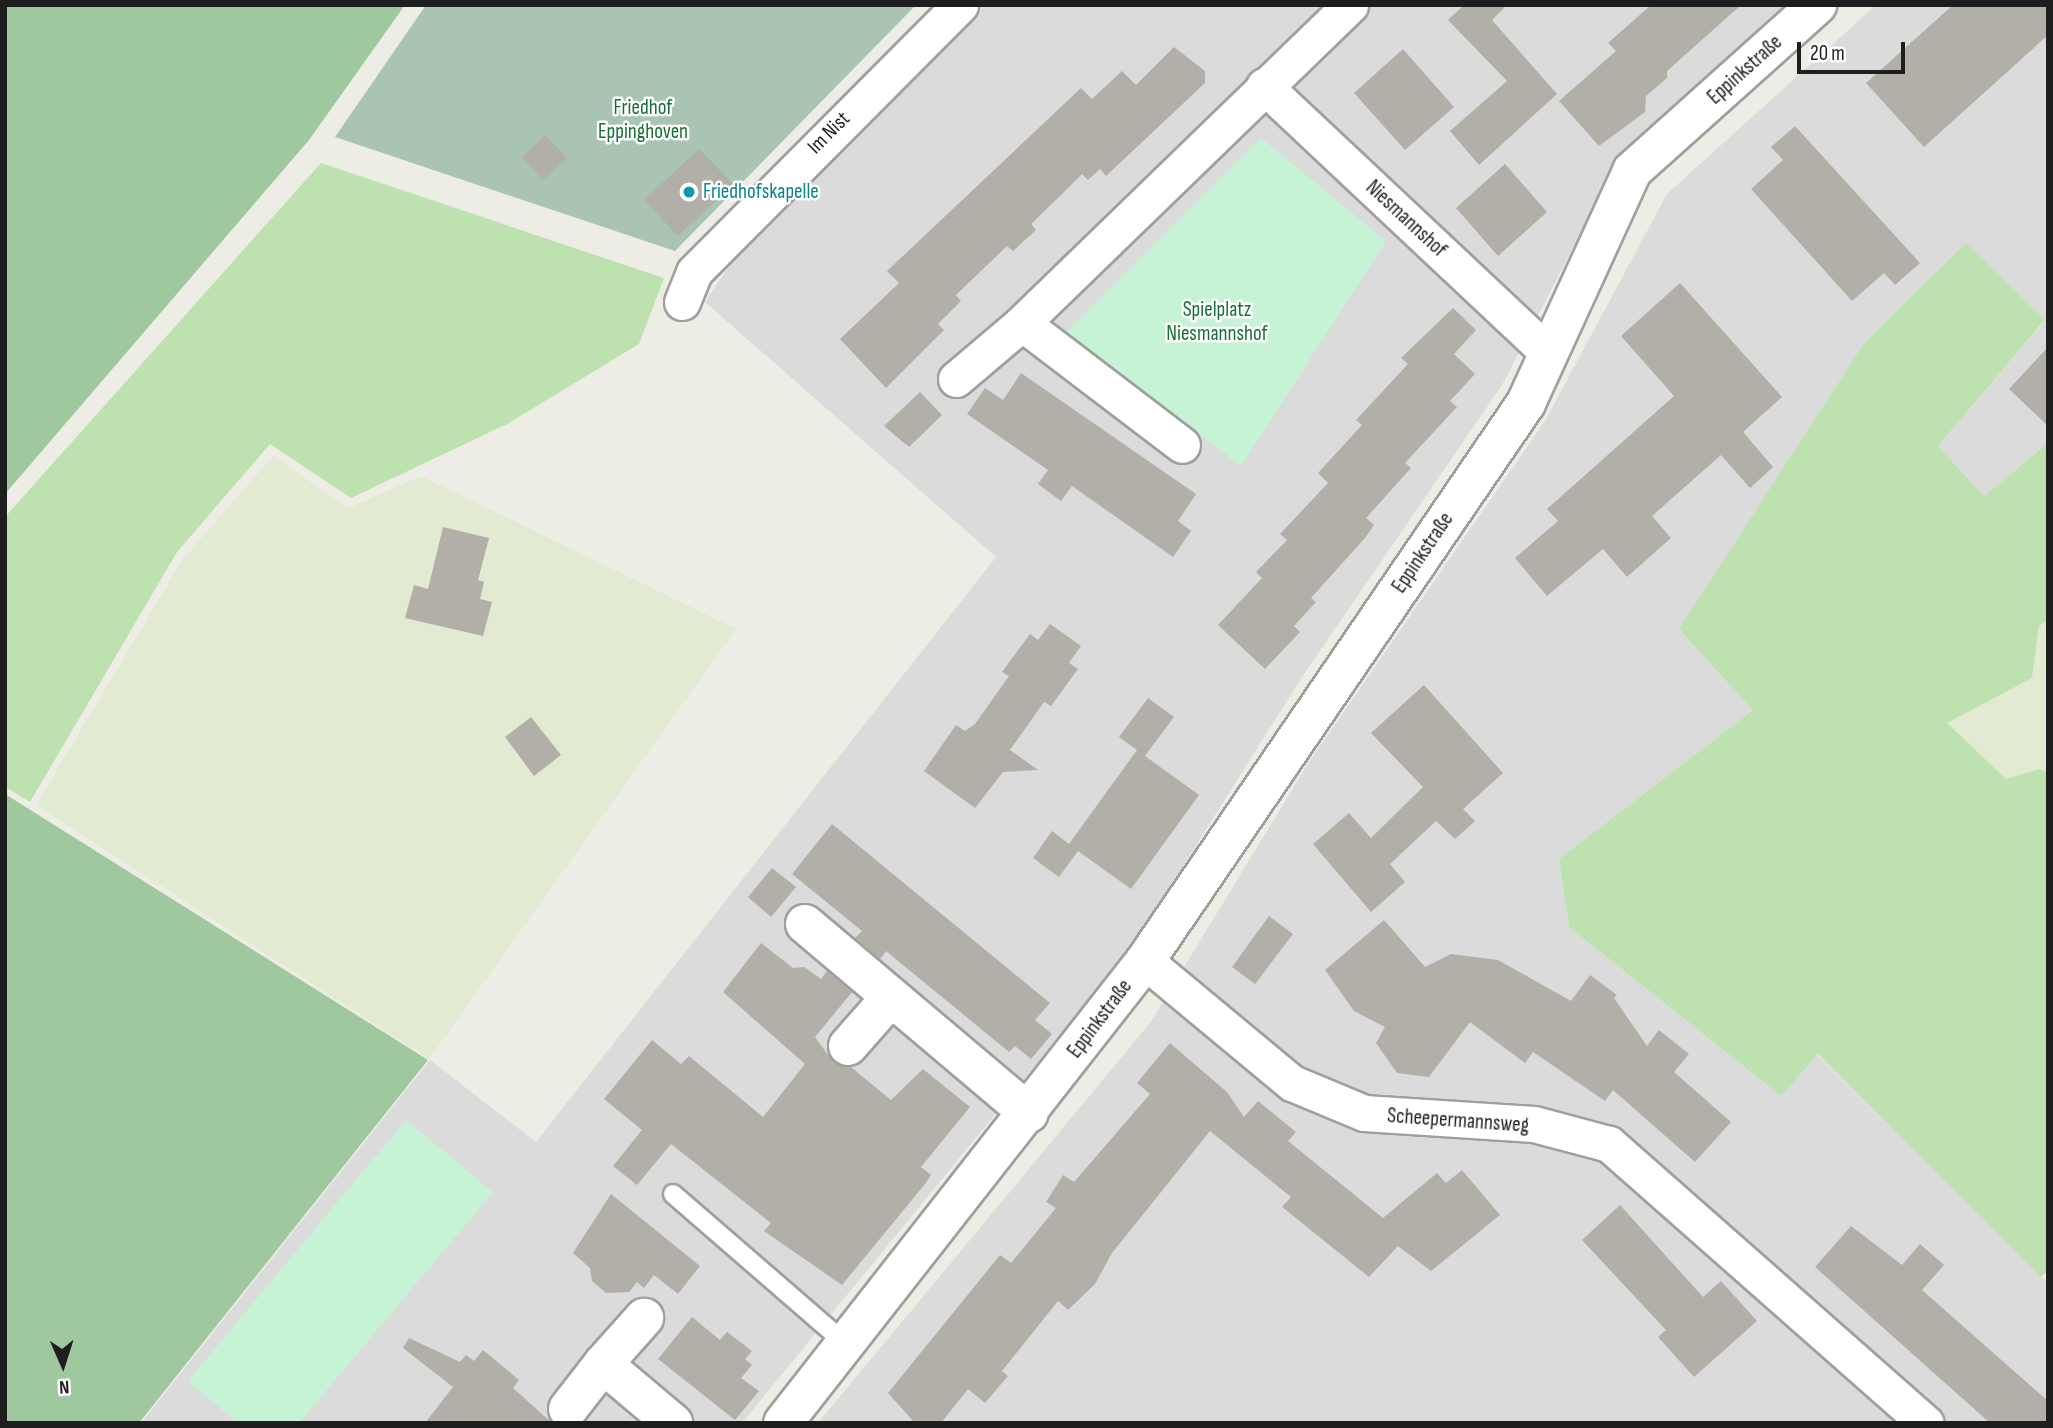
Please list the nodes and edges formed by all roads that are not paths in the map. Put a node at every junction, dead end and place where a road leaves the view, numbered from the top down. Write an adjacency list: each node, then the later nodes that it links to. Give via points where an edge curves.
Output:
1 (960, 5): 5 (street, Im Nist, via 694,272)
2 (1350, 5): 4 (street)
3 (1817, 5): 7 (street, Eppinkstraße, via 1633,171)
4 (1264, 86): 6 (street); 7 (street, Niesmannshof)
5 (682, 302)
6 (1022, 323): 8 (street); 9 (street)
7 (1548, 353): 11 (street, Eppinkstraße, via 1526,403)
8 (956, 379)
9 (1182, 445)
10 (805, 925): 12 (street)
11 (1145, 961): 14 (street, Eppinkstraße); 22 (street, Scheepermannsweg, via 1292,1083 1364,1113 1534,1125 1609,1144)
12 (891, 997): 13 (street); 14 (street)
13 (848, 1046)
14 (1028, 1113): 17 (street, Eppinkstraße)
15 (673, 1194): 17 (lane)
16 (644, 1318): 18 (street)
17 (846, 1344): 21 (street, Eppinkstraße)
18 (603, 1364): 19 (street); 20 (street)
19 (568, 1409)
20 (673, 1423)
21 (783, 1423)
22 (1925, 1423)

